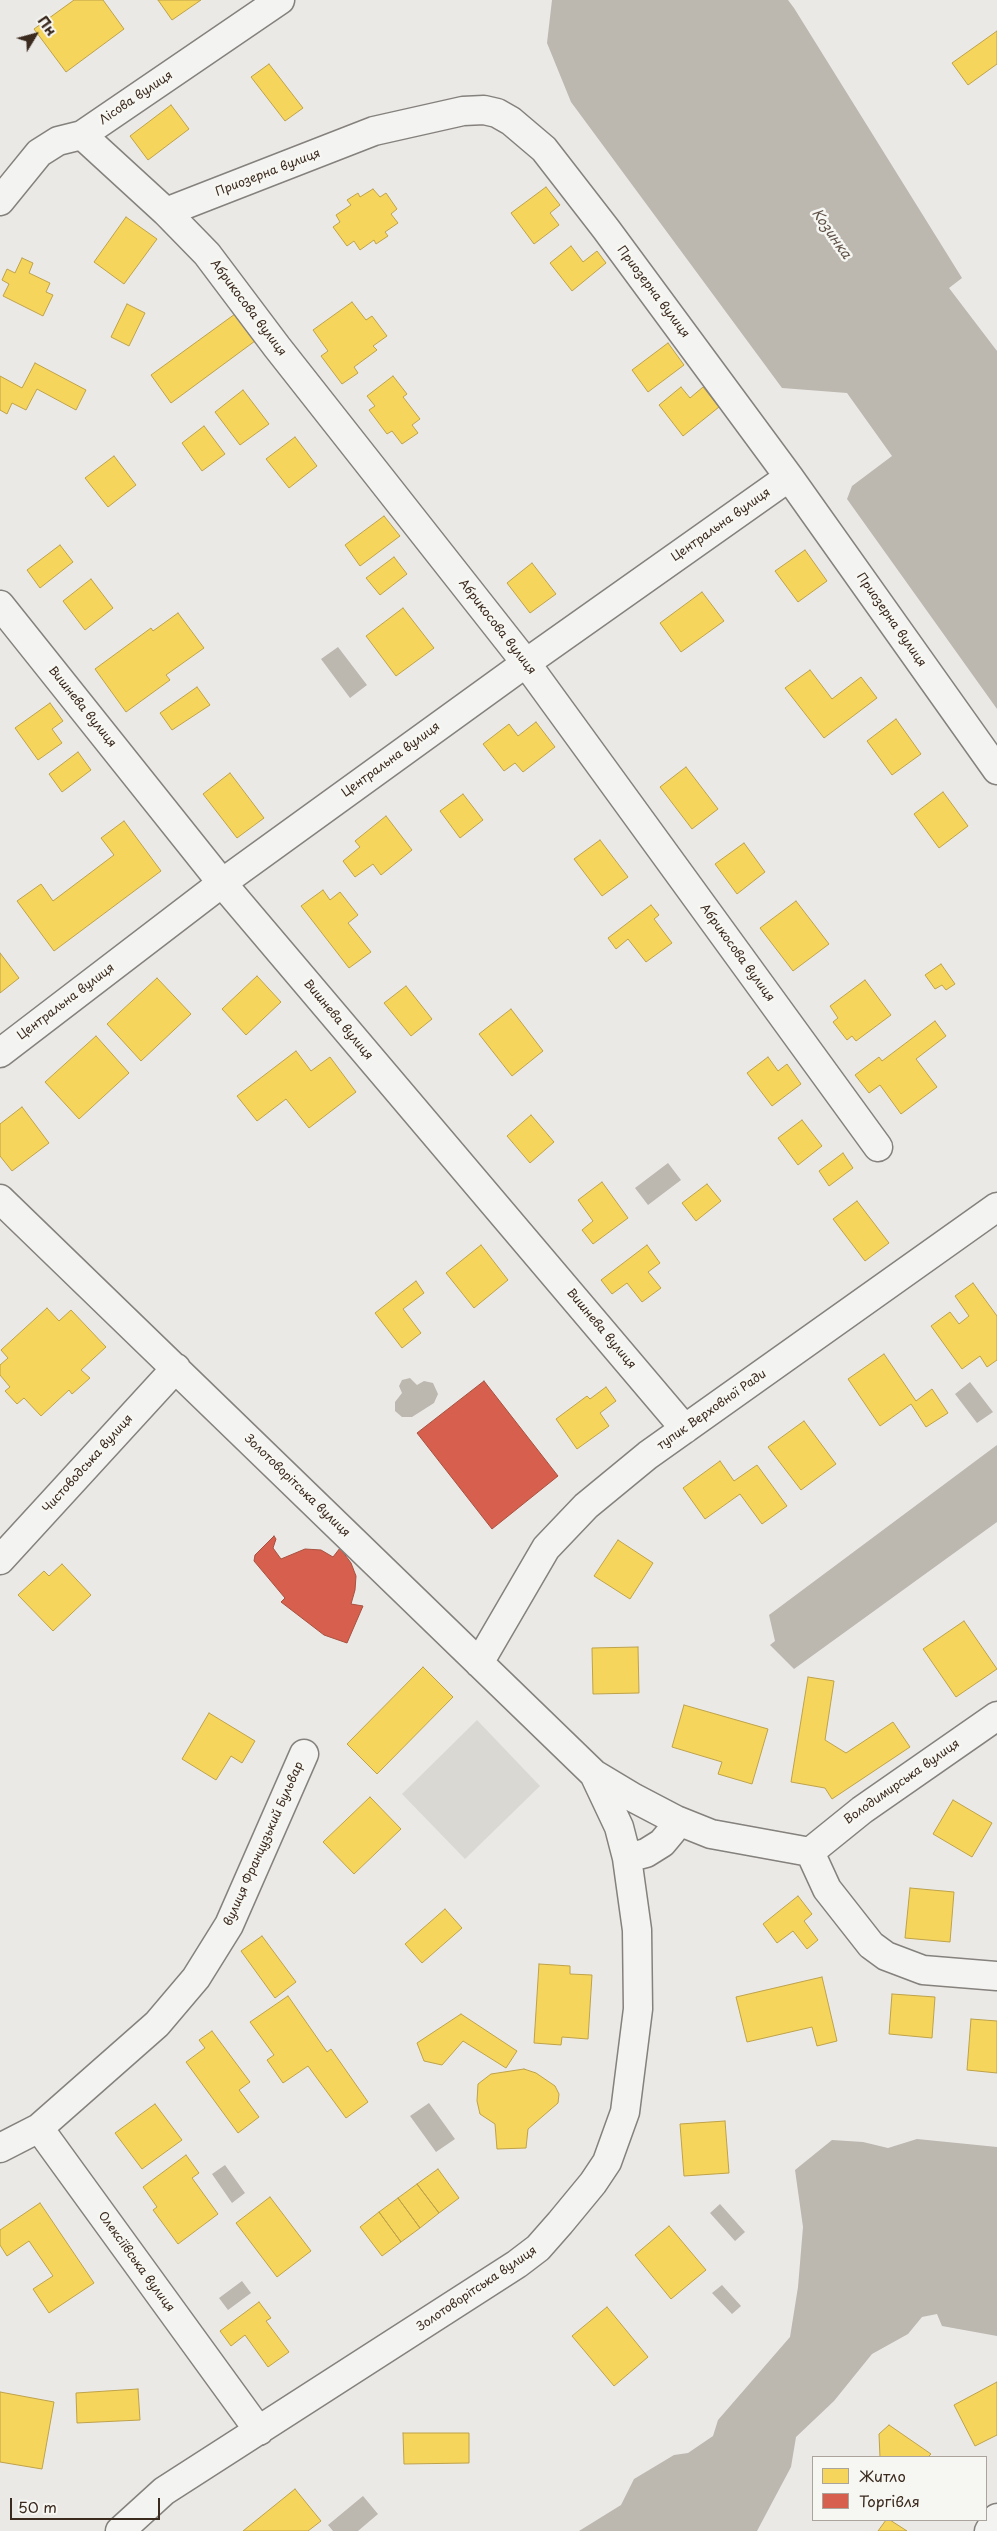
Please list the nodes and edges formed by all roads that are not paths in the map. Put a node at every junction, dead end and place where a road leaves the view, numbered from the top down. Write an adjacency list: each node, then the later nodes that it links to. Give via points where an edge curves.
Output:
1 (280, 0): 2 (street, Лісова вулиця)
2 (82, 135): 3 (street, Лісова вулиця, via 58,141 39,154); 4 (street, Абрикосова вулиця)
3 (0, 201)
4 (166, 212): 5 (street, Приозерна вулиця, via 374,131 463,111 497,113 544,149); 7 (street, Абрикосова вулиця, via 207,254)
5 (789, 477): 7 (street, Центральна вулиця); 8 (street, Приозерна вулиця)
6 (0, 605): 9 (street, Вишнева вулиця)
7 (526, 663): 9 (street, Центральна вулиця); 11 (street, Абрикосова вулиця)
8 (997, 770)
9 (222, 883): 10 (street, Центральна вулиця); 15 (street, Вишнева вулиця)
10 (0, 1053)
11 (878, 1147)
12 (0, 1199): 14 (street, Золотоворітська вулиця)
13 (997, 1207): 15 (street, тупик Верховної Ради)
14 (176, 1368): 16 (street, Чистоводська вулиця); 17 (street, Золотоворітська вулиця)
15 (685, 1429): 17 (street, тупик Верховної Ради, via 586,1506 546,1548)
16 (0, 1560)
17 (479, 1663): 20 (street, Золотоворітська вулиця)
18 (997, 1716): 22 (street, Володимирська вулиця, via 862,1810)
19 (304, 1754): 25 (street, вулиця Французький Бульвар, via 229,1925 196,1978 157,2024)
20 (594, 1774): 21 (street, Золотоворітська вулиця); 23 (street, Золотоворітська вулиця, via 612,1808)
21 (676, 1820): 22 (street, Золотоворітська вулиця, via 720,1836); 23 (street, via 662,1843 646,1853)
22 (810, 1852): 24 (street, via 827,1889 871,1945 886,1956 923,1970)
23 (627, 1858): 27 (street, Золотоворітська вулиця, via 637,1930 639,1975 630,2087 625,2112 607,2162 593,2184 538,2248 517,2264)
24 (997, 1976)
25 (39, 2128): 26 (street); 27 (street, Олексіївська вулиця)
26 (0, 2148)
27 (259, 2431): 29 (street, Золотоворітська вулиця, via 164,2491)
28 (997, 2518): 30 (street)
29 (120, 2531)
30 (989, 2531)

